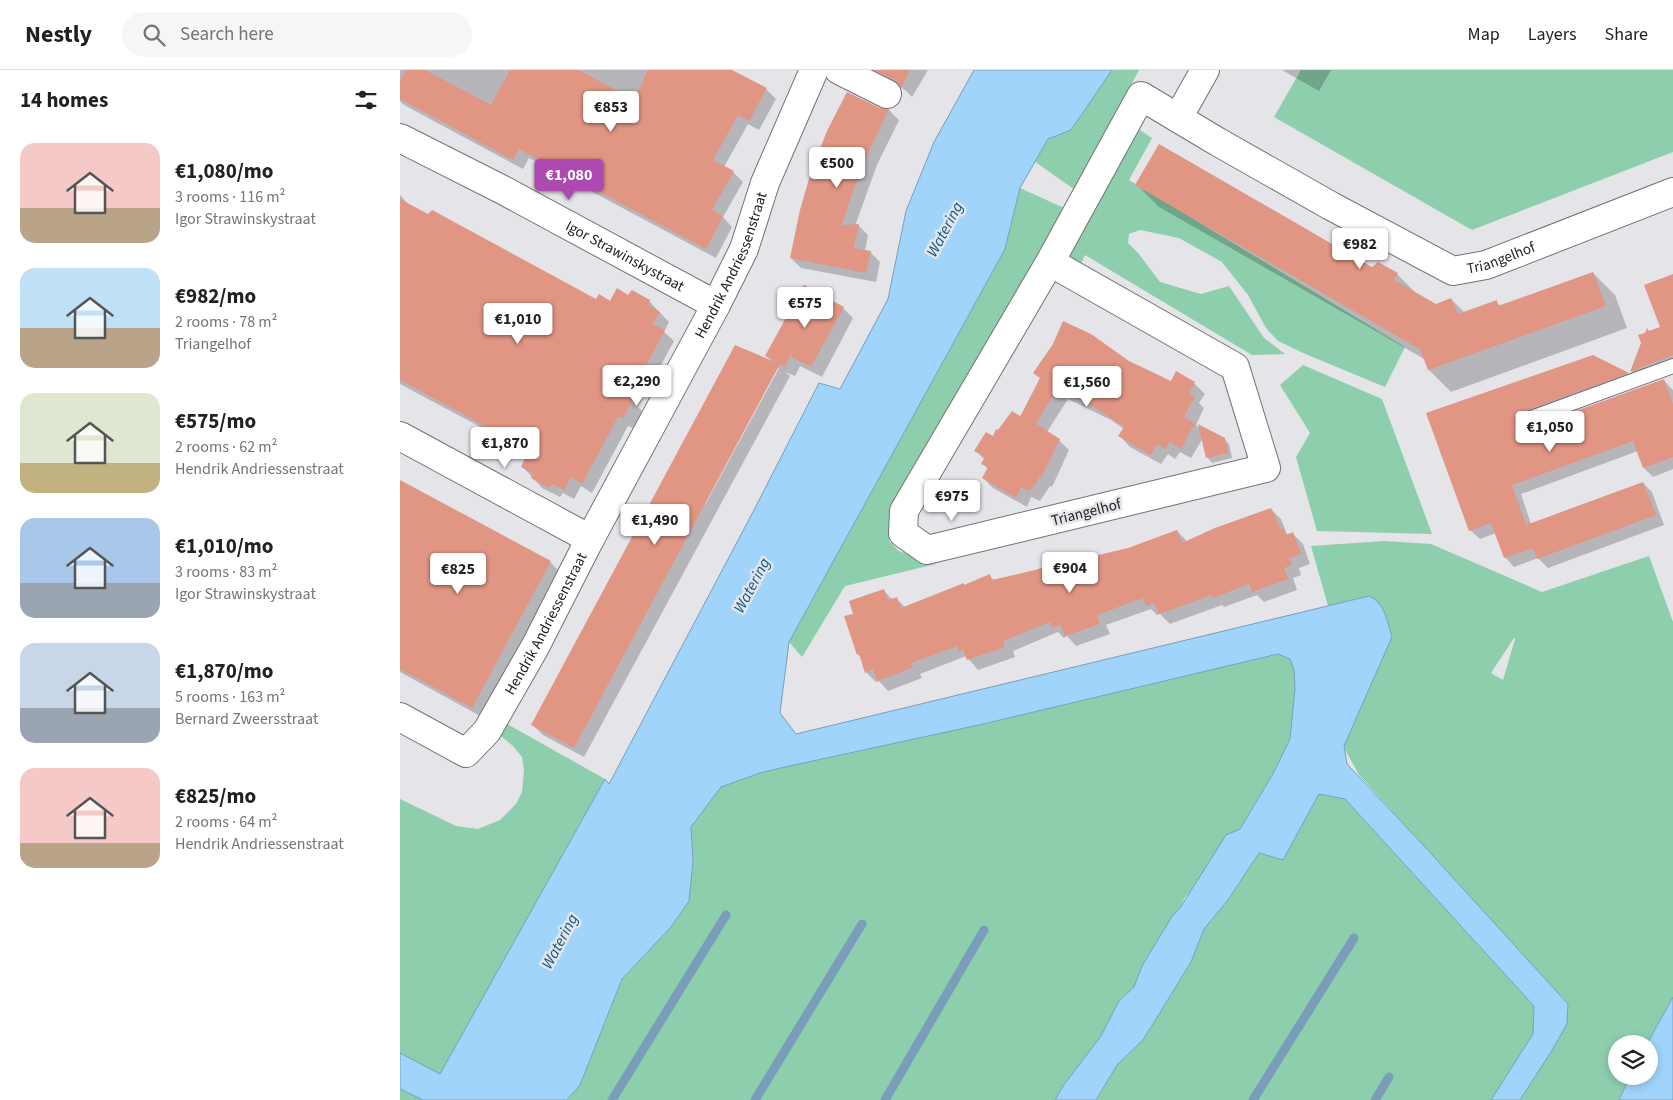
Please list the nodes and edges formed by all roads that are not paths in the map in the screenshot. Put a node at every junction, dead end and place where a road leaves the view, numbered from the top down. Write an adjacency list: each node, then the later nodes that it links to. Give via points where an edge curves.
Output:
1 (814, 70): 9 (street, Hendrik Andriessenstraat, via 765,183 744,249)
2 (838, 70): 4 (street)
3 (1205, 70): 5 (street)
4 (887, 94)
5 (1178, 118): 7 (street, Triangelhof, via 1452,271 1486,265); 8 (street, Triangelhof, via 1141,96)
6 (400, 138): 9 (street, Igor Strawinskystraat, via 502,189)
7 (1673, 192)
8 (1050, 262): 8 (street, Triangelhof, via 904,512 903,533 927,550 1266,468 1235,367)
9 (716, 305): 13 (street, Hendrik Andriessenstraat)
10 (1673, 366): 11 (lane)
11 (1523, 421)
12 (400, 436): 13 (street)
13 (590, 539): 14 (street, Hendrik Andriessenstraat, via 535,647 487,731 466,753)
14 (400, 717)

